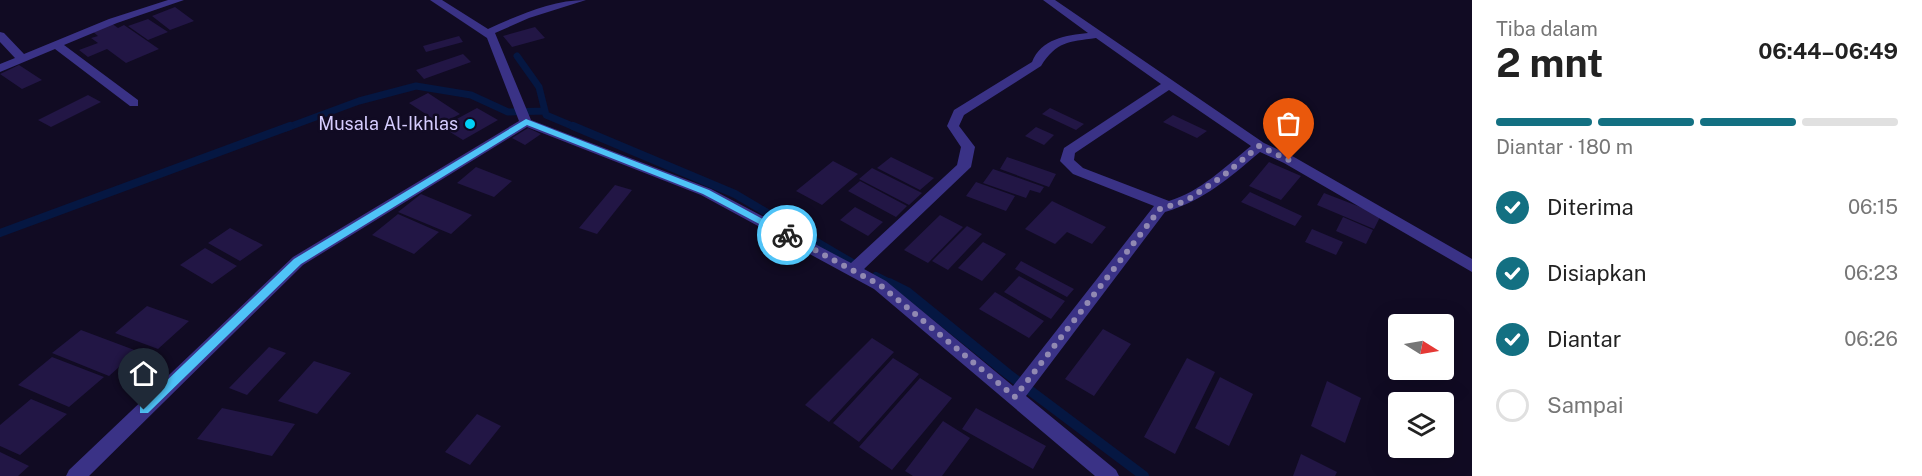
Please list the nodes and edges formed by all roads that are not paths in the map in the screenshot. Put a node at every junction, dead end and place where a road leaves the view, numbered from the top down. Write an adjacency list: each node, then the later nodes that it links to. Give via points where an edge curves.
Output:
1 (179, 0): 8 (street)
2 (435, 0): 5 (street)
3 (581, 0): 5 (street, via 525,16)
4 (1048, 0): 7 (street)
5 (487, 33): 13 (street, via 492,36)
6 (0, 35): 9 (street)
7 (1097, 35): 11 (street); 17 (street, via 1055,45 1041,54 1037,64 958,113 953,126 968,147 964,167)
8 (55, 44): 9 (street); 12 (street)
9 (22, 58): 10 (street)
10 (0, 68)
11 (1168, 85): 14 (street); 15 (street, via 1069,151 1067,161 1078,171)
12 (134, 103)
13 (526, 122): 17 (street, via 706,192); 19 (street, via 298,261)
14 (1259, 146): 15 (street, via 1186,201); 16 (street)
15 (1167, 206): 18 (street, via 1160,209)
16 (1472, 266)
17 (853, 270): 18 (street, via 880,285)
18 (1015, 397): 20 (street)
19 (76, 476)
20 (1109, 476)

